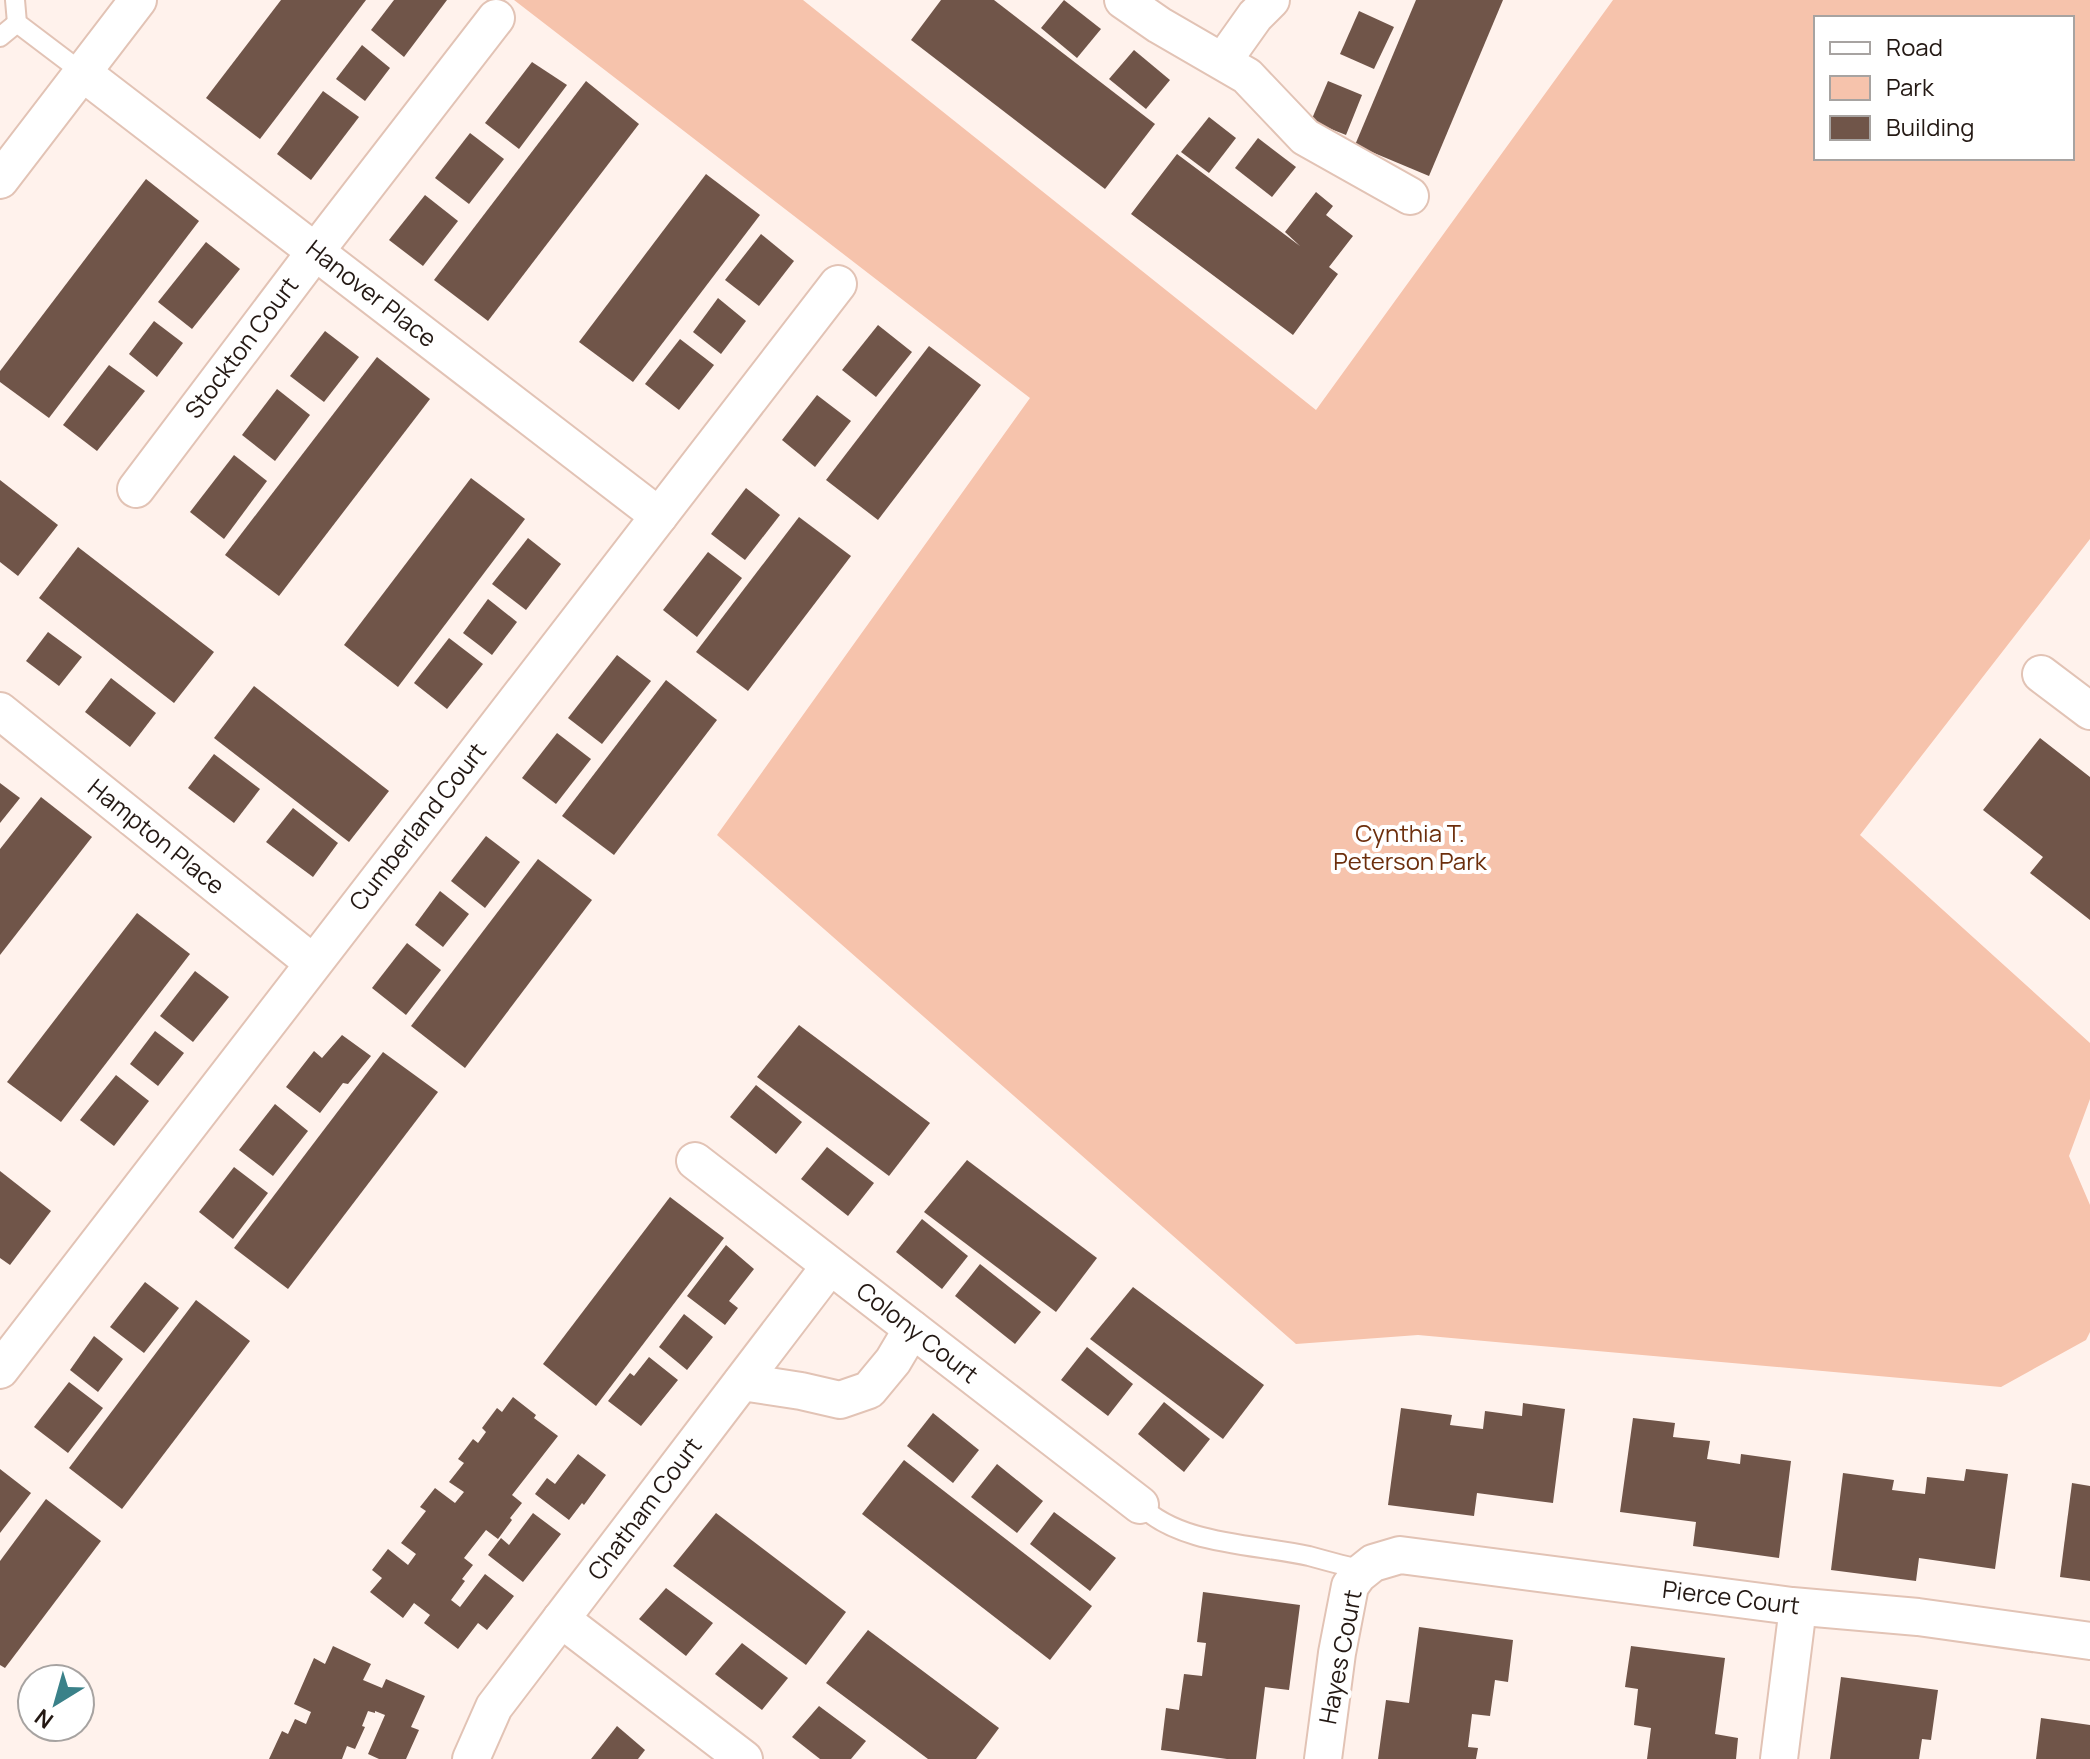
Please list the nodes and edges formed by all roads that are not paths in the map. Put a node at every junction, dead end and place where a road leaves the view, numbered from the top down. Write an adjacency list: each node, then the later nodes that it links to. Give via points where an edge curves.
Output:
1 (15, 0): 6 (lane)
2 (138, 0): 9 (street)
3 (1123, 0): 8 (street)
4 (1271, 0): 8 (street)
5 (496, 18): 12 (street, Stockton Court)
6 (17, 23): 7 (lane); 9 (lane)
7 (0, 37)
8 (1223, 61): 11 (street, via 1247,76 1305,137)
9 (83, 73): 10 (street); 12 (street, Hanover Place)
10 (0, 180)
11 (1410, 196)
12 (315, 252): 14 (street, Stockton Court); 15 (street, Hanover Place)
13 (838, 284): 15 (street, Cumberland Court)
14 (136, 489)
15 (659, 516): 19 (street, Cumberland Court)
16 (2041, 674): 18 (street)
17 (0, 711): 19 (street, Hampton Place)
18 (2090, 711)
19 (313, 963): 23 (street, Cumberland Court)
20 (695, 1161): 21 (street, Colony Court)
21 (830, 1266): 22 (street, Colony Court); 24 (street, Chatham Court)
22 (912, 1329): 24 (street, via 869,1390 840,1400); 25 (street, Colony Court)
23 (0, 1370)
24 (742, 1382): 28 (street, Chatham Court)
25 (1140, 1505): 26 (lane, via 1176,1530)
26 (1368, 1567): 27 (street, Pierce Court, via 1400,1555); 32 (street, Hayes Court, via 1350,1586)
27 (1798, 1607): 29 (street, Pierce Court); 33 (street)
28 (561, 1619): 30 (street, Chatham Court, via 494,1707); 31 (street)
29 (2090, 1641)
30 (471, 1759)
31 (744, 1759)
32 (1323, 1759)
33 (1779, 1759)

